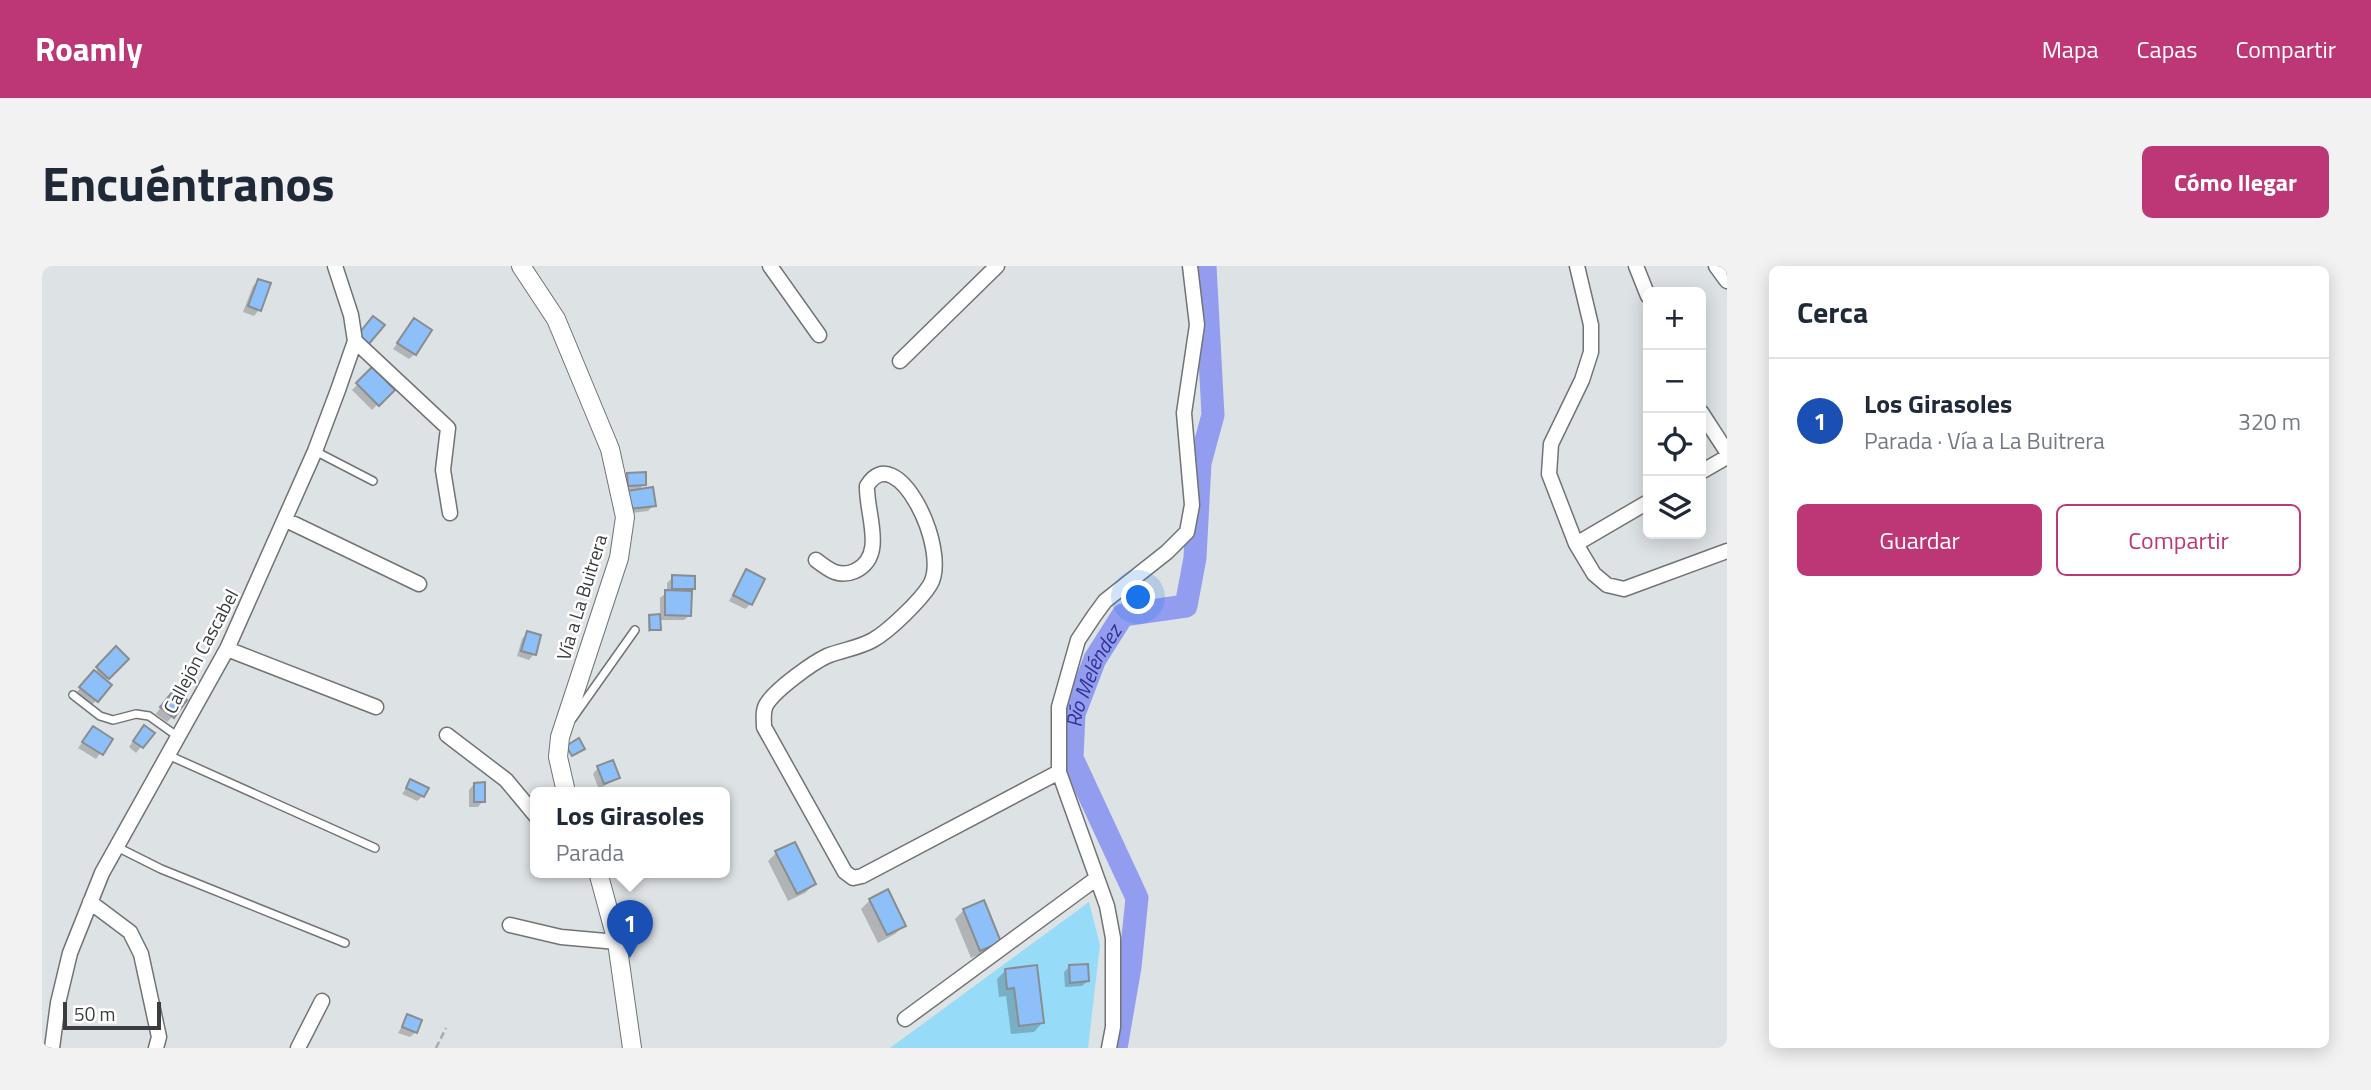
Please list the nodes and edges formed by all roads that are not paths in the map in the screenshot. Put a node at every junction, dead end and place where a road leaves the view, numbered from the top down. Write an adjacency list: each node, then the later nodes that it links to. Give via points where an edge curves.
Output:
1 (335, 266): 12 (street)
2 (521, 266): 31 (street, Vía a La Buitrera, via 556,319 600,425 621,486 625,517 619,558)
3 (770, 266): 11 (street)
4 (997, 266): 13 (street)
5 (1190, 266): 35 (street, via 1197,325 1184,413 1192,505 1187,532 1105,601 1078,640 1059,707)
6 (1577, 266): 23 (street, via 1591,325 1591,352 1551,444 1549,474)
7 (1636, 266): 10 (street)
8 (1716, 266): 9 (street)
9 (1727, 281)
10 (1644, 287)
11 (819, 335)
12 (355, 341): 15 (street, Callejón Cascabel); 21 (street, via 448,428 443,485)
13 (900, 361)
14 (1702, 413): 16 (street)
15 (315, 451): 19 (lane); 22 (street, Callejón Cascabel)
16 (1727, 452)
17 (1727, 457): 18 (street)
18 (1706, 469)
19 (373, 481)
20 (1643, 505): 23 (street)
21 (450, 513)
22 (286, 520): 26 (street); 28 (street, Callejón Cascabel)
23 (1576, 544): 24 (street, via 1594,574 1606,585 1624,589)
24 (1727, 551)
25 (816, 560): 35 (street, via 832,572 848,574 871,559 874,548 867,486 882,474 902,481 934,544 936,566 930,584 887,631 816,663 767,702 763,714 764,727 845,872 862,877)
26 (419, 584)
27 (635, 631): 31 (lane)
28 (227, 649): 30 (street); 33 (street, Callejón Cascabel)
29 (73, 695): 33 (lane, via 100,716 113,720 135,714 149,716)
30 (376, 707)
31 (564, 727): 36 (street, Vía a La Buitrera, via 558,757)
32 (447, 735): 37 (street, via 506,780)
33 (177, 736): 34 (street, Callejón Cascabel)
34 (167, 754): 38 (street, Callejón Cascabel); 39 (lane)
35 (1059, 772): 41 (street)
36 (565, 787)
37 (530, 809)
38 (117, 847): 42 (street, Callejón Cascabel); 45 (lane, via 160,869)
39 (375, 848)
40 (600, 878): 44 (street)
41 (1097, 878): 47 (street); 52 (street, via 1113,938)
42 (89, 902): 48 (street, via 130,932 141,954); 49 (street, Callejón Cascabel, via 70,953)
43 (510, 925): 44 (street, via 561,937)
44 (617, 942): 51 (street)
45 (345, 943)
46 (322, 1001): 50 (street)
47 (905, 1019)
48 (161, 1045)
49 (52, 1048)
50 (298, 1048)
51 (632, 1048)
52 (1109, 1048)

